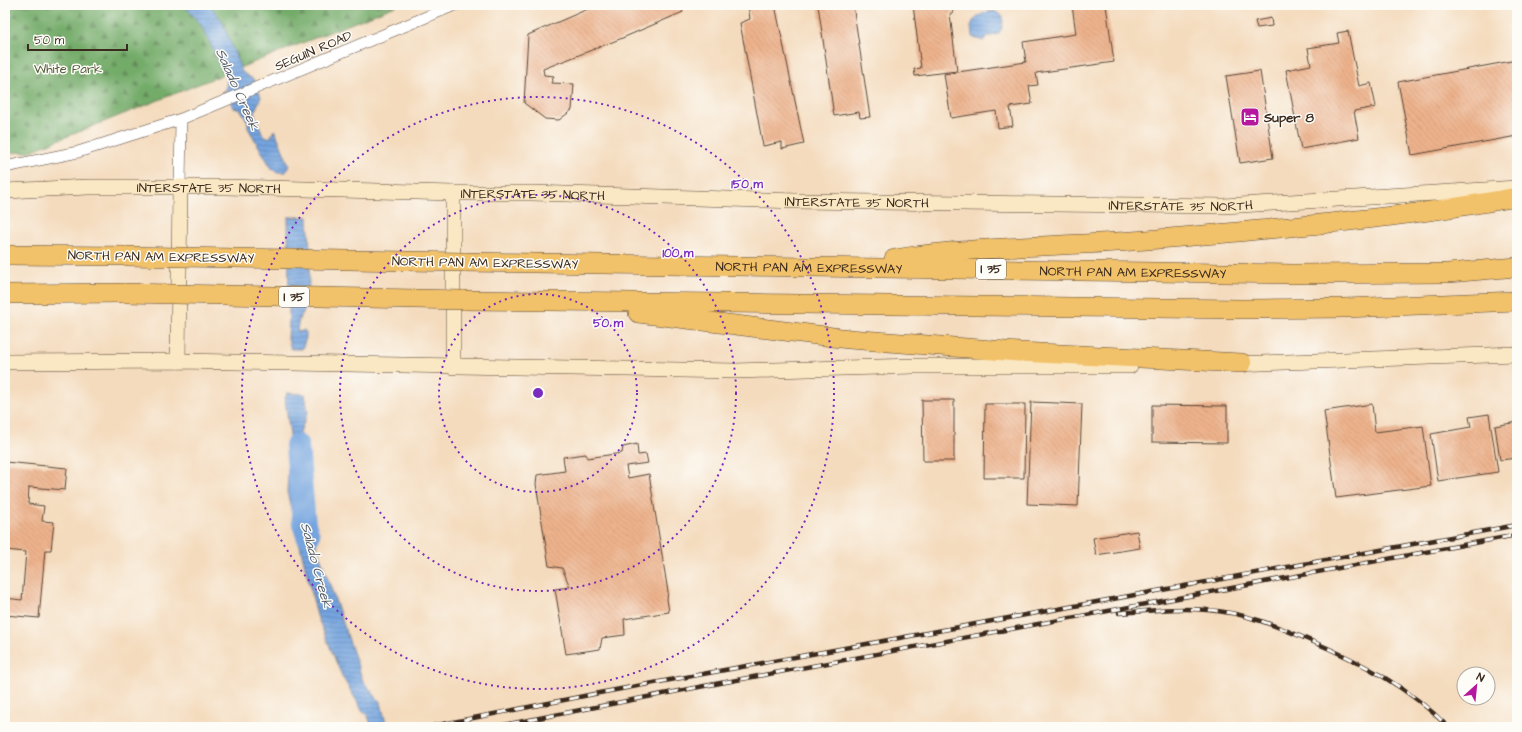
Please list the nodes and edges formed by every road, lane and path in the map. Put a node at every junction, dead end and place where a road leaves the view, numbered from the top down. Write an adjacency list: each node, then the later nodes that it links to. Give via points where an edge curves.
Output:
1 (456, 5): 2 (street, SEGUIN ROAD)
2 (182, 119): 3 (street, SEGUIN ROAD, via 78,152); 4 (street)
3 (5, 167)
4 (180, 187): 6 (main road, INTERSTATE 35 NORTH, via 88,187); 7 (main road, INTERSTATE 35 NORTH); 16 (main road)
5 (1517, 188): 7 (main road, INTERSTATE 35 NORTH, via 1224,206 797,201)
6 (5, 191)
7 (453, 193): 19 (main road)
8 (1517, 197): 10 (highway, via 1384,217 1134,241 923,254)
9 (5, 255): 10 (highway, NORTH PAN AM EXPRESSWAY / I 35, bridge)
10 (844, 267): 11 (highway, NORTH PAN AM EXPRESSWAY / I 35, via 1300,274 1448,273)
11 (1517, 267)
12 (5, 294): 13 (highway, I 35, bridge, via 124,293)
13 (537, 301): 14 (highway, I 35, via 1248,309); 18 (highway, via 849,339 1004,351)
14 (1517, 301)
15 (1517, 354): 18 (main road)
16 (178, 361): 17 (main road); 19 (main road)
17 (5, 362)
18 (1242, 363): 19 (main road, via 914,366 734,371)
19 (453, 366)

